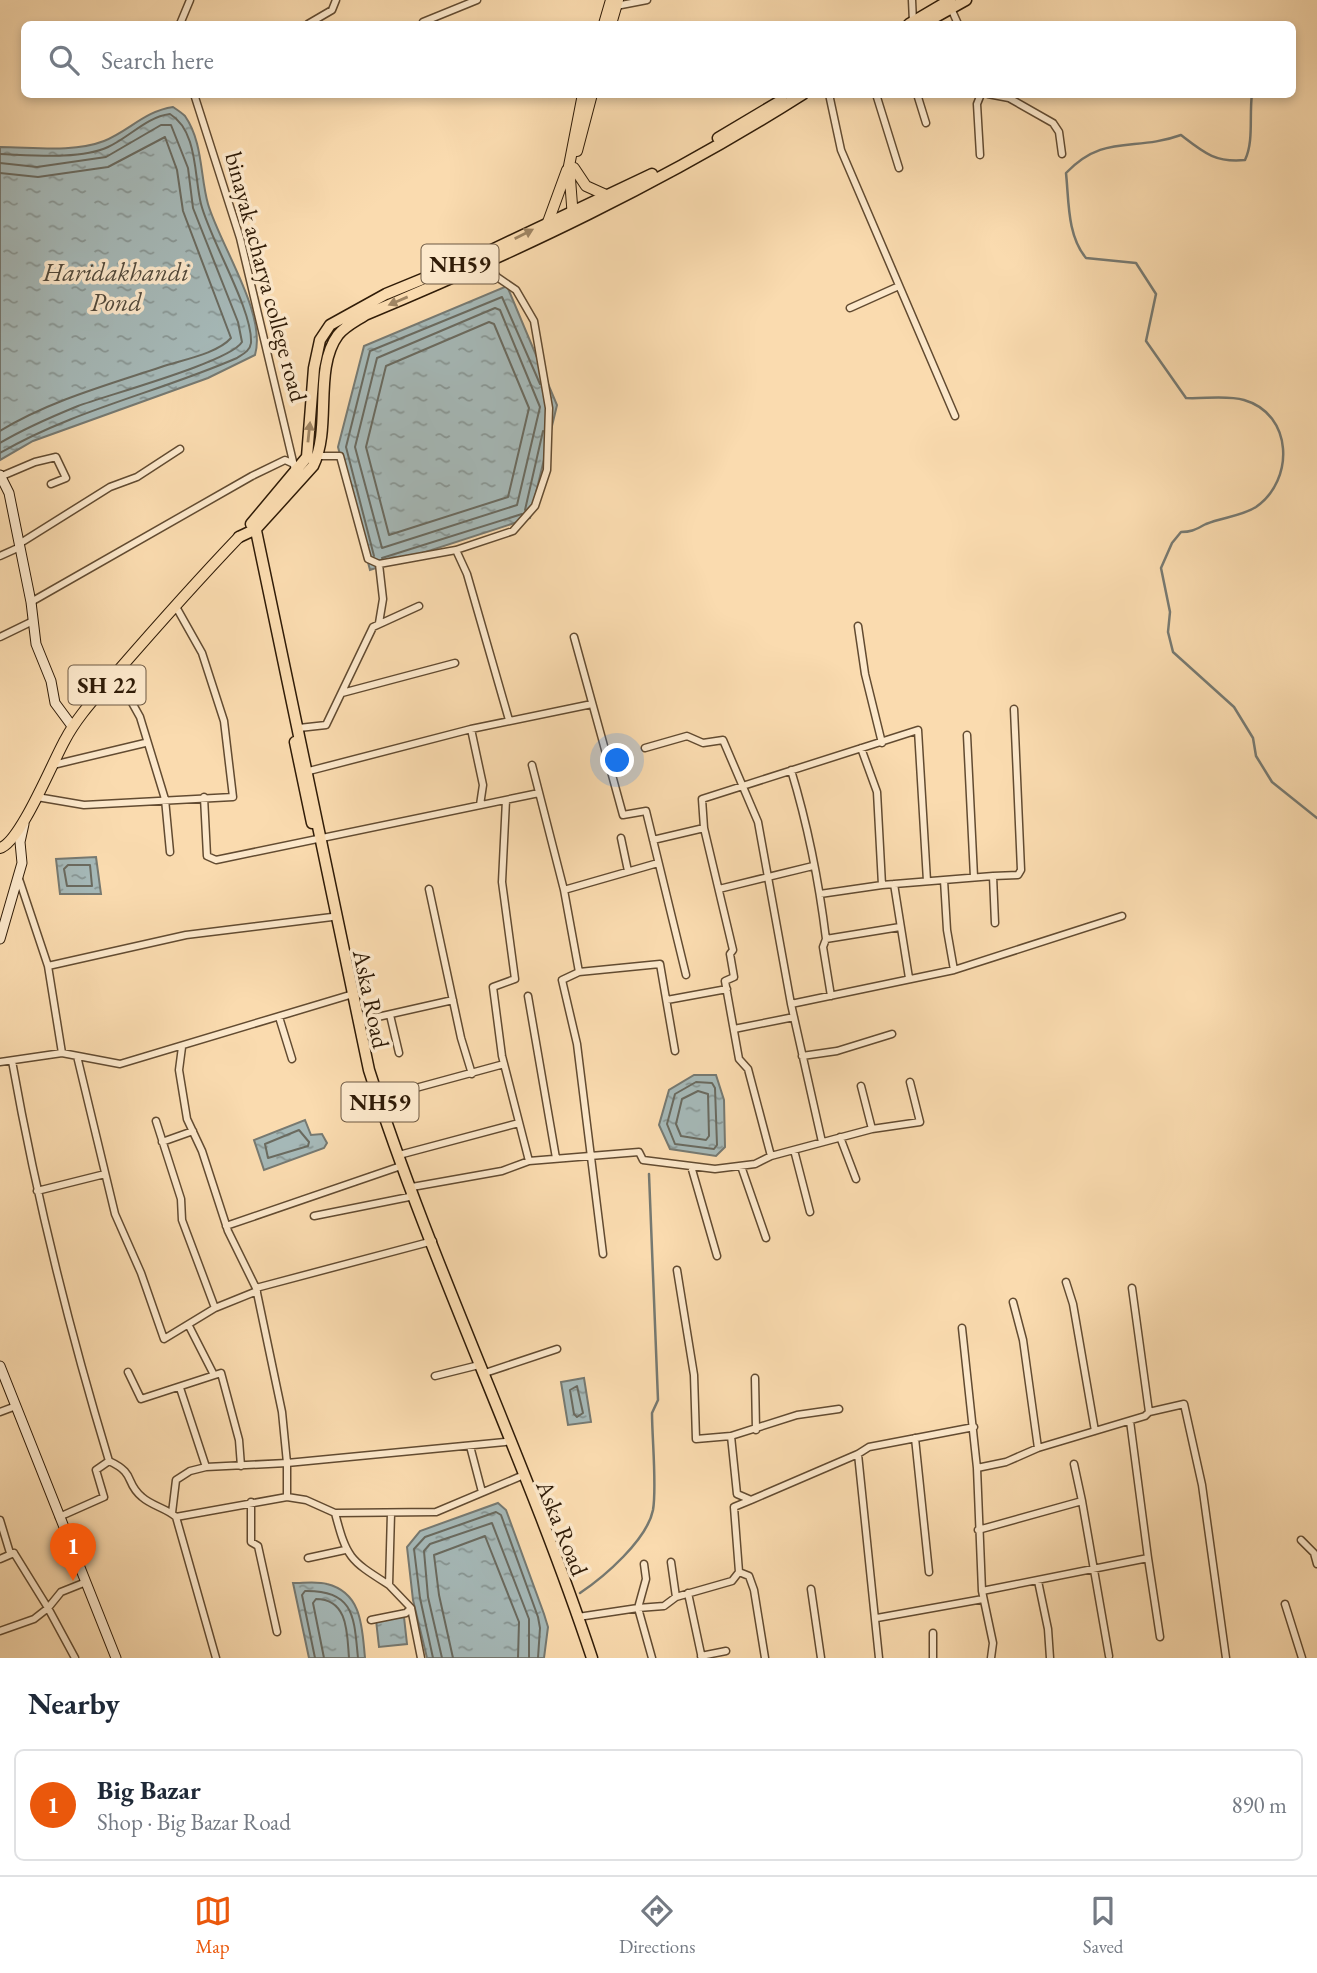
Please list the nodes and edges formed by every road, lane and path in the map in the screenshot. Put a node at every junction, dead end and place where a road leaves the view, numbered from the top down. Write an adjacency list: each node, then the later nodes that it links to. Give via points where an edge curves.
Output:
1 (190, 0): 9 (street)
2 (336, 0): 10 (street, via 332,10)
3 (477, 0): 11 (street)
4 (647, 0): 7 (street)
5 (912, 0): 14 (street)
6 (966, 0): 8 (highway)
7 (615, 2): 12 (main road); 13 (main road)
8 (949, 3): 15 (highway); 16 (street)
9 (181, 21)
10 (313, 21)
11 (425, 21)
12 (606, 21)
13 (612, 21)
14 (915, 21)
15 (920, 21)
16 (957, 21)
17 (195, 98): 41 (street, binayak acharya college road, via 240,238)
18 (582, 98): 30 (main road)
19 (591, 98): 30 (main road)
20 (784, 98): 32 (highway, NH59, via 672,165)
21 (797, 98): 33 (highway, NH59, via 755,125)
22 (830, 98): 36 (street, via 841,150)
23 (877, 98): 31 (street)
24 (918, 98): 27 (street)
25 (979, 98): 29 (street)
26 (1005, 98): 28 (street, via 1054,123)
27 (926, 123)
28 (1062, 154)
29 (980, 155)
30 (571, 167): 32 (main road, via 586,186); 33 (main road); 34 (main road)
31 (899, 168)
32 (606, 195): 33 (highway, NH59)
33 (576, 215): 34 (highway, NH59); 35 (highway, NH59)
34 (548, 222): 35 (highway, NH59, one-way to 34)
35 (484, 260): 40 (highway, NH59, via 365,315 339,334 327,366); 46 (street, via 497,277 516,290 534,321 549,408 547,470 535,506 513,531)
36 (899, 286): 37 (street); 38 (street)
37 (850, 307)
38 (955, 416)
39 (180, 449): 45 (street)
40 (312, 456): 41 (highway); 44 (highway, via 313,466); 48 (street, via 340,456 368,559)
41 (296, 468): 44 (highway); 49 (street, via 285,460 252,476)
42 (1, 475): 43 (street, via 57,457 66,478); 45 (street)
43 (51, 484)
44 (249, 530): 50 (main road, SH 22); 64 (highway, NH59); 85 (highway, Aska Road / NH59)
45 (19, 546): 47 (street); 49 (street)
46 (456, 550): 48 (street); 62 (street)
47 (0, 556)
48 (379, 564): 53 (street, via 383,599)
49 (32, 602): 52 (street)
50 (175, 605): 58 (main road, SH 22); 78 (street, via 202,653 224,720 233,797)
51 (419, 606): 53 (street)
52 (33, 621): 55 (street); 63 (street, via 55,703)
53 (379, 623): 59 (street)
54 (858, 626): 68 (street, via 864,674)
55 (0, 636)
56 (574, 638): 60 (street)
57 (455, 663): 59 (street)
58 (116, 674): 63 (main road, SH 22); 67 (street, via 140,717)
59 (342, 693): 64 (street, via 326,725)
60 (592, 704): 62 (street); 86 (street, via 623,816 646,811)
61 (1014, 709): 92 (street, via 1021,870 1018,876)
62 (509, 720): 65 (street)
63 (72, 726): 72 (main road, SH 22)
64 (299, 728): 74 (highway, NH59)
65 (471, 729): 74 (street); 81 (street, via 483,785)
66 (967, 735): 93 (street)
67 (145, 743): 72 (street); 79 (street)
68 (882, 743): 70 (street); 97 (street, via 918,730)
69 (645, 748): 75 (street, via 687,736 704,743 723,740)
70 (861, 748): 73 (street); 99 (street, via 877,792)
71 (532, 765): 76 (street)
72 (51, 766): 77 (main road, SH 22)
73 (791, 770): 75 (street); 90 (street, via 807,823)
74 (309, 771): 85 (highway, NH59)
75 (742, 786): 83 (street, via 702,799); 94 (street, via 758,822)
76 (539, 793): 80 (street); 102 (street)
77 (35, 796): 79 (street, via 84,804); 82 (main road, SH 22)
78 (204, 797): 79 (street); 85 (street, via 209,859)
79 (164, 799): 88 (street)
80 (506, 800): 81 (street); 137 (street, via 502,882 515,979 493,987)
81 (480, 805): 85 (street)
82 (24, 824): 87 (main road, SH 22, via 16,837); 95 (street)
83 (704, 828): 86 (street); 101 (street)
84 (621, 838): 91 (street)
85 (319, 839): 105 (highway, Aska Road / NH59); 116 (highway, NH59)
86 (653, 840): 89 (street)
87 (0, 848)
88 (170, 852)
89 (658, 863): 91 (street); 113 (street)
90 (813, 866): 94 (street); 103 (street)
91 (628, 871): 102 (street)
92 (993, 876): 93 (street); 106 (street)
93 (974, 877): 96 (street)
94 (766, 878): 101 (street); 121 (street)
95 (19, 879): 108 (street); 110 (street)
96 (944, 880): 97 (street); 111 (street)
97 (928, 881): 98 (street)
98 (894, 884): 99 (street); 107 (street)
99 (882, 885): 103 (street)
100 (429, 889): 119 (street)
101 (719, 889): 115 (street, via 733,950 734,977 725,981)
102 (564, 890): 112 (street)
103 (820, 894): 109 (street)
104 (1122, 916): 111 (street)
105 (332, 917): 110 (street, via 175,937); 116 (highway, Aska Road / NH59)
106 (995, 923)
107 (900, 927): 109 (street); 114 (street)
108 (0, 939)
109 (826, 939): 118 (street, via 823,947)
110 (48, 966): 130 (street)
111 (954, 970): 114 (street)
112 (579, 972): 120 (street, via 660,964); 150 (street, via 562,980 578,1044)
113 (686, 975)
114 (909, 978): 118 (street)
115 (727, 989): 120 (street); 126 (street)
116 (352, 995): 123 (street); 125 (highway, NH59); 153 (highway, Aska Road / NH59, via 365,1075)
117 (528, 996): 152 (street)
118 (831, 996): 121 (street)
119 (453, 1000): 122 (street); 138 (street)
120 (667, 1000): 129 (street)
121 (790, 1004): 124 (street)
122 (390, 1015): 125 (street); 131 (street)
123 (279, 1017): 128 (street); 134 (street)
124 (793, 1017): 126 (street); 133 (street)
125 (360, 1021): 141 (highway, NH59)
126 (734, 1029): 151 (street, via 739,1059 748,1069)
127 (892, 1034): 133 (street)
128 (182, 1047): 132 (street, via 120,1064); 145 (street, via 179,1070)
129 (675, 1051)
130 (62, 1052): 132 (street); 135 (street)
131 (399, 1053)
132 (76, 1056): 157 (street)
133 (802, 1056): 148 (street)
134 (292, 1059)
135 (12, 1061): 136 (street); 159 (street)
136 (0, 1062)
137 (505, 1064): 138 (street); 143 (street)
138 (472, 1074): 141 (street)
139 (910, 1082): 144 (street, via 920,1122)
140 (861, 1086): 144 (street)
141 (379, 1098): 153 (highway, NH59)
142 (156, 1121): 147 (street)
143 (519, 1124): 153 (street); 154 (street)
144 (872, 1129): 146 (street)
145 (193, 1131): 147 (street); 163 (street)
146 (840, 1138): 148 (street); 158 (street)
147 (162, 1142): 173 (street, via 181,1199 182,1220)
148 (822, 1142): 149 (street)
149 (794, 1150): 151 (street); 161 (street)
150 (592, 1154): 152 (street); 155 (street, via 639,1152 643,1160); 166 (street)
151 (771, 1156): 156 (street)
152 (556, 1158): 154 (street)
153 (398, 1161): 160 (highway, Aska Road / NH59); 163 (street)
154 (529, 1161): 160 (street)
155 (691, 1166): 156 (street); 167 (street)
156 (741, 1166): 164 (street)
157 (105, 1174): 159 (street); 174 (street, via 164,1339)
158 (856, 1179)
159 (37, 1191): 198 (street)
160 (410, 1192): 162 (street); 165 (highway, Aska Road / NH59)
161 (810, 1212)
162 (314, 1216)
163 (226, 1226): 171 (street)
164 (766, 1238)
165 (430, 1242): 171 (street); 178 (highway, Aska Road / NH59)
166 (603, 1254)
167 (717, 1256)
168 (677, 1270): 192 (street, via 694,1375 696,1439)
169 (1066, 1282): 191 (street)
170 (1132, 1288): 187 (street)
171 (257, 1289): 173 (street); 199 (street)
172 (1013, 1301): 196 (street)
173 (215, 1308): 174 (street)
174 (188, 1326): 180 (street)
175 (962, 1328): 189 (street)
176 (556, 1349): 178 (street)
177 (0, 1369): 184 (street)
178 (480, 1369): 181 (street); 194 (highway, Aska Road / NH59)
179 (128, 1372): 183 (street, via 141,1399)
180 (214, 1375): 183 (street); 201 (street, via 221,1373 239,1440)
181 (435, 1376)
182 (754, 1378): 190 (street)
183 (180, 1388): 202 (street)
184 (16, 1406): 186 (street); 213 (street)
185 (839, 1409): 190 (street, via 797,1415)
186 (0, 1412)
187 (1149, 1412): 188 (street); 262 (street, via 1184,1404 1202,1485)
188 (1130, 1421): 191 (street); 220 (street)
189 (974, 1427): 193 (street); 203 (street)
190 (756, 1430): 192 (street)
191 (1095, 1430): 196 (street)
192 (732, 1436): 207 (street, via 737,1494)
193 (915, 1438): 197 (street, via 869,1447); 227 (street)
194 (508, 1441): 195 (street); 204 (highway, Aska Road / NH59); 239 (highway, NH59)
195 (470, 1446): 199 (street); 205 (street)
196 (1038, 1448): 203 (street)
197 (858, 1454): 207 (street); 240 (street)
198 (109, 1461): 212 (street, via 125,1468 143,1499); 213 (street, via 96,1470 103,1497)
199 (288, 1463): 201 (street); 206 (street)
200 (1074, 1464): 208 (street)
201 (241, 1466): 202 (street)
202 (206, 1467): 212 (street, via 176,1480)
203 (978, 1468): 215 (street)
204 (519, 1477): 205 (street); 239 (highway, Aska Road / NH59)
205 (482, 1492): 211 (street, via 436,1513)
206 (287, 1497): 209 (street); 210 (street)
207 (751, 1500): 226 (street, via 734,1507)
208 (1082, 1501): 215 (street); 225 (street)
209 (251, 1503): 212 (street); 243 (street, via 251,1542 258,1546)
210 (335, 1513): 211 (street); 217 (street)
211 (391, 1513): 230 (street)
212 (174, 1515): 251 (street)
213 (59, 1517): 229 (street)
214 (0, 1520): 218 (street, via 10,1553)
215 (978, 1530): 233 (street)
216 (1301, 1541): 224 (street, via 1314,1553)
217 (345, 1550): 219 (street); 230 (street, via 356,1564)
218 (14, 1553): 221 (street); 236 (street)
219 (308, 1558)
220 (1148, 1558): 225 (street); 245 (street)
221 (0, 1559)
222 (671, 1562): 234 (street)
223 (644, 1564): 238 (street, via 646,1579)
224 (1317, 1564)
225 (1093, 1570): 228 (street); 248 (street)
226 (739, 1572): 232 (street, via 733,1581); 256 (street, via 749,1576 754,1590)
227 (929, 1572)
228 (1038, 1581): 233 (street); 261 (street)
229 (86, 1582): 236 (street, via 61,1592); 250 (street)
230 (389, 1585): 237 (street)
231 (811, 1589): 257 (street)
232 (688, 1593): 234 (street); 247 (street)
233 (982, 1595): 240 (street); 260 (street, via 993,1643)
234 (676, 1597): 238 (street, via 664,1606)
235 (1284, 1604): 263 (street)
236 (48, 1608): 242 (street, via 34,1619); 249 (street)
237 (411, 1608): 241 (street); 252 (street)
238 (638, 1608): 239 (street); 255 (street)
239 (576, 1618): 253 (highway, Aska Road / NH59); 254 (highway, NH59)
240 (877, 1618): 258 (street)
241 (371, 1620)
242 (0, 1631)
243 (277, 1632)
244 (933, 1633): 259 (street)
245 (1160, 1637)
246 (726, 1651): 247 (street)
247 (701, 1656)
248 (1109, 1656)
249 (75, 1658)
250 (116, 1658)
251 (216, 1658)
252 (421, 1658)
253 (586, 1658)
254 (592, 1658)
255 (652, 1658)
256 (765, 1658)
257 (821, 1658)
258 (879, 1658)
259 (933, 1658)
260 (991, 1658)
261 (1051, 1658)
262 (1226, 1658)
263 (1302, 1658)

